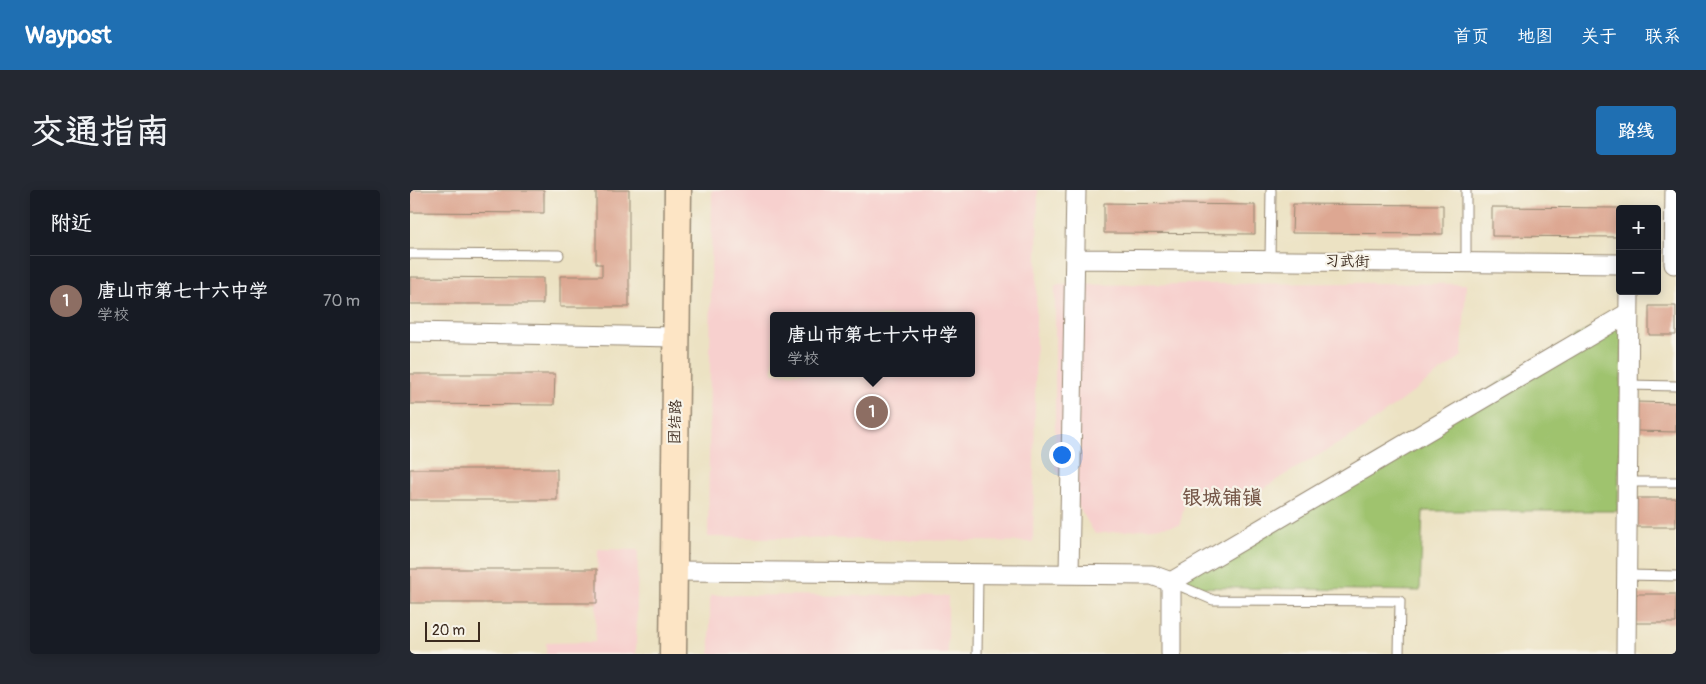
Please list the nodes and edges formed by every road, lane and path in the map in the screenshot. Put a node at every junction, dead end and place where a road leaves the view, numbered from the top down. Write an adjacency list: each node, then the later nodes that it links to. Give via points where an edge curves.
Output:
1 (678, 190): 16 (street, 团结路)
2 (1076, 190): 8 (street)
3 (1271, 190): 9 (lane)
4 (1466, 190): 10 (lane)
5 (1675, 190): 12 (street)
6 (410, 254): 7 (lane)
7 (559, 255)
8 (1075, 259): 9 (street, 习武街); 23 (street)
9 (1270, 260): 10 (street, 习武街)
10 (1466, 262): 11 (street, 习武街)
11 (1616, 264)
12 (1669, 264)
13 (1629, 295): 14 (street)
14 (1628, 313): 17 (street); 26 (street)
15 (410, 332): 16 (street)
16 (676, 336): 21 (street, 团结路)
17 (1628, 385): 18 (lane); 19 (street)
18 (1676, 386)
19 (1627, 482): 20 (lane); 24 (street)
20 (1676, 482)
21 (674, 570): 22 (street); 27 (street, 团结路)
22 (978, 573): 23 (street); 28 (lane)
23 (1069, 574): 26 (street, via 1152,574)
24 (1627, 575): 25 (lane); 31 (street)
25 (1676, 576)
26 (1171, 582): 29 (street); 30 (lane, via 1213,600 1400,601)
27 (673, 654)
28 (977, 654)
29 (1171, 654)
30 (1400, 654)
31 (1626, 654)

